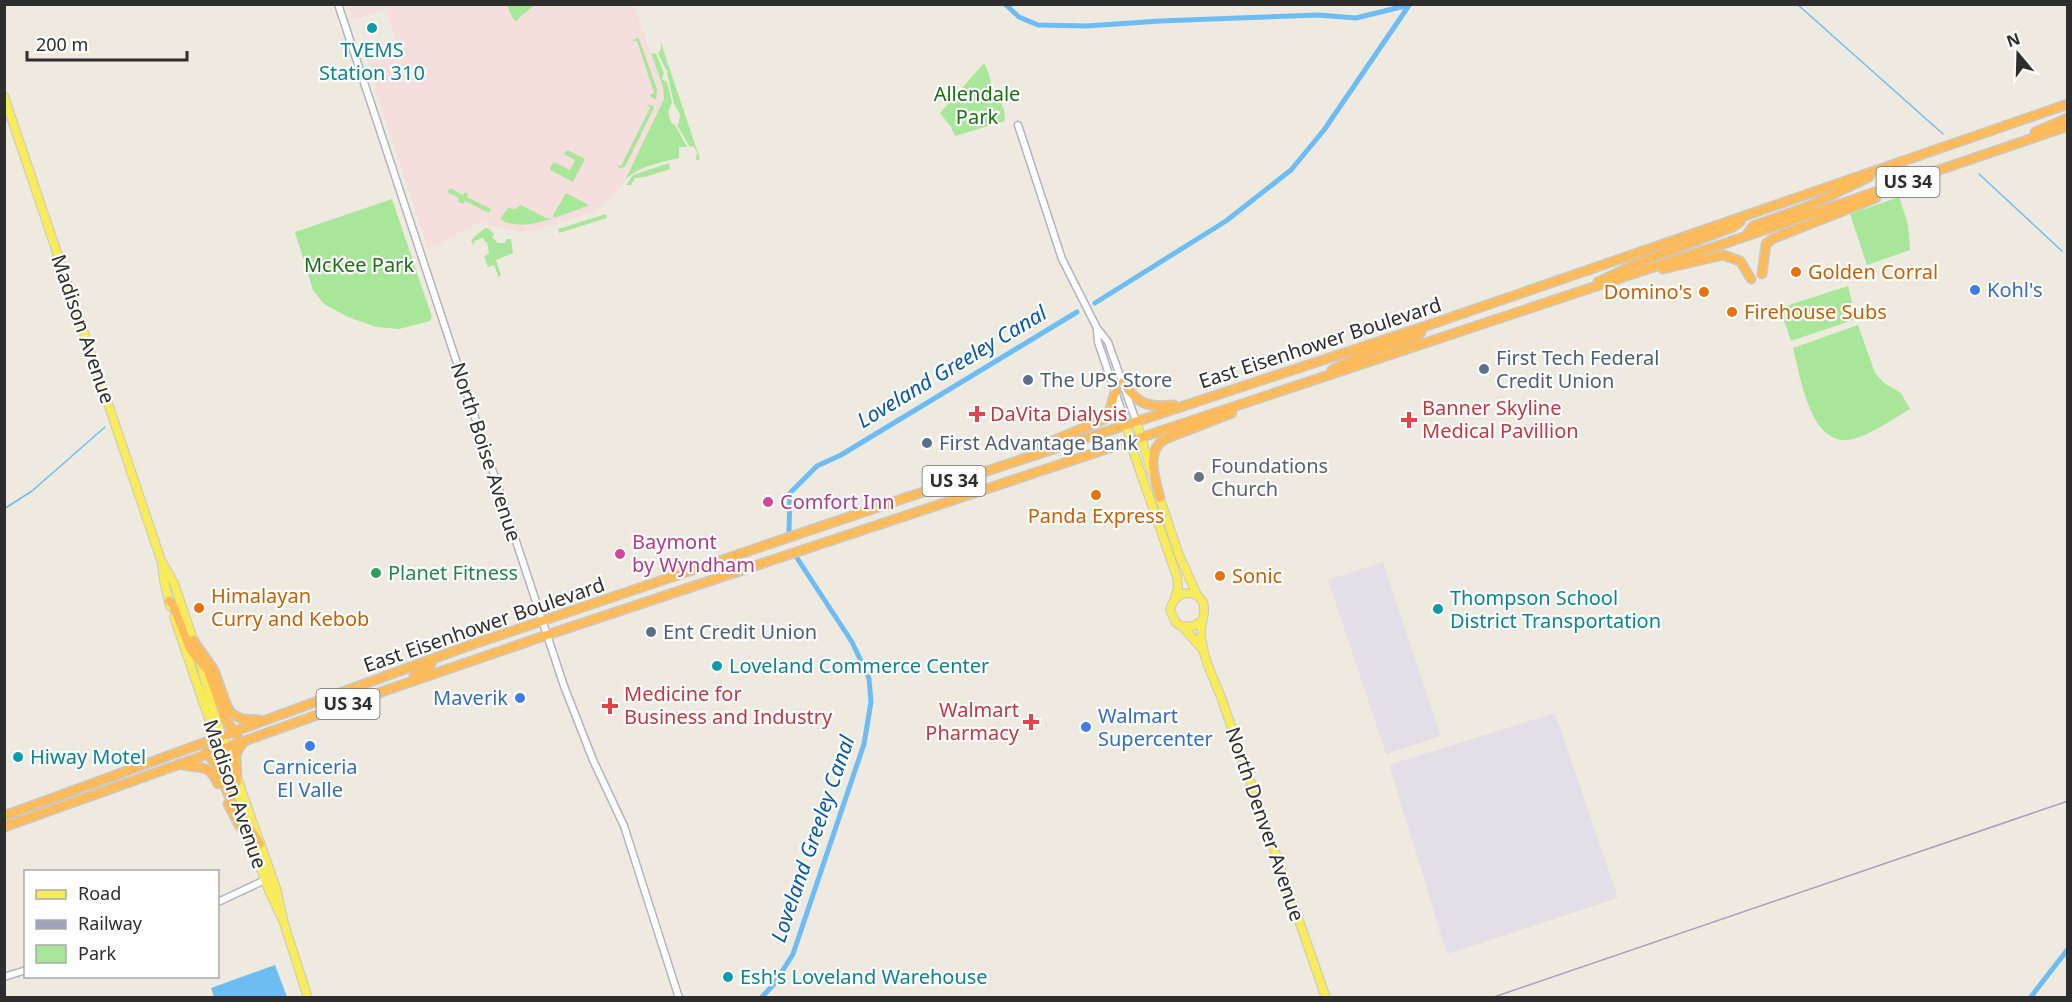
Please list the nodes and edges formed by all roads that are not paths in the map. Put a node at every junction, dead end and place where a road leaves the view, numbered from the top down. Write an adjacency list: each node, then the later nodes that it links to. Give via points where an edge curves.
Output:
1 (338, 4): 32 (street, North Boise Avenue)
2 (4, 96): 28 (main road, Madison Avenue)
3 (2067, 104): 8 (highway, East Eisenhower Boulevard / US 34)
4 (2067, 118): 7 (highway)
5 (1018, 125): 16 (street, via 1062,259)
6 (2067, 126): 7 (highway, East Eisenhower Boulevard / US 34)
7 (2023, 141): 9 (highway, East Eisenhower Boulevard / US 34)
8 (1893, 165): 10 (highway, East Eisenhower Boulevard / US 34); 11 (highway, via 1818,202 1753,226)
9 (1915, 180): 12 (highway, East Eisenhower Boulevard / US 34); 13 (highway, via 1772,239 1766,244)
10 (1742, 217): 15 (highway, via 1733,228 1619,271); 17 (highway, East Eisenhower Boulevard / US 34)
11 (1748, 233)
12 (1639, 272): 14 (highway, via 1723,255 1740,261); 15 (highway, East Eisenhower Boulevard / US 34)
13 (1761, 274)
14 (1751, 279)
15 (1571, 295): 19 (highway, East Eisenhower Boulevard / US 34)
16 (1098, 328): 18 (street, via 1108,342); 20 (street, via 1098,342)
17 (1421, 328): 19 (highway, via 1418,336 1362,355); 21 (highway, East Eisenhower Boulevard / US 34)
18 (1123, 382): 21 (highway, via 1135,398 1153,406); 22 (street)
19 (1310, 382): 24 (highway, East Eisenhower Boulevard / US 34); 27 (highway, via 1161,441 1153,462)
20 (1116, 391): 23 (street); 26 (highway, via 1106,418 1038,447)
21 (1218, 395): 22 (highway, East Eisenhower Boulevard / US 34)
22 (1136, 421): 23 (highway, East Eisenhower Boulevard / US 34); 24 (main road)
23 (1126, 424): 25 (main road); 26 (highway, East Eisenhower Boulevard / US 34)
24 (1140, 438): 25 (highway, East Eisenhower Boulevard / US 34); 27 (main road)
25 (1130, 441): 30 (main road, via 1177,577); 35 (highway, East Eisenhower Boulevard / US 34)
26 (1035, 454): 32 (highway, East Eisenhower Boulevard / US 34)
27 (1160, 498): 29 (main road)
28 (162, 563): 31 (main road, Madison Avenue); 36 (main road, Madison Avenue, via 174,584)
29 (1197, 595): 30 (main road, via 1183,593); 33 (main road, via 1205,608)
30 (1175, 598): 34 (main road, via 1171,615)
31 (169, 602): 39 (highway, via 174,605 190,649); 43 (main road, Madison Avenue)
32 (543, 621): 35 (street, North Boise Avenue); 38 (highway, East Eisenhower Boulevard / US 34)
33 (1201, 621): 34 (main road, via 1192,627); 37 (main road, North Denver Avenue)
34 (1182, 626): 37 (main road, North Denver Avenue)
35 (547, 635): 40 (highway, East Eisenhower Boulevard / US 34); 61 (street, North Boise Avenue, via 573,709 624,826)
36 (193, 640): 39 (main road, Madison Avenue); 41 (highway, via 214,670 232,714)
37 (1203, 651): 62 (main road, North Denver Avenue)
38 (433, 659): 40 (highway, via 429,668); 41 (highway, East Eisenhower Boulevard / US 34)
39 (200, 661): 42 (highway); 43 (main road, Madison Avenue)
40 (387, 690): 44 (highway, East Eisenhower Boulevard / US 34)
41 (262, 721): 42 (highway, East Eisenhower Boulevard / US 34)
42 (233, 732): 43 (highway, East Eisenhower Boulevard / US 34); 44 (highway)
43 (218, 737): 45 (highway, East Eisenhower Boulevard / US 34); 46 (main road, Madison Avenue)
44 (248, 739): 46 (highway, East Eisenhower Boulevard / US 34); 49 (highway, via 236,754)
45 (190, 747): 47 (highway); 51 (highway, East Eisenhower Boulevard / US 34)
46 (222, 749): 47 (highway, East Eisenhower Boulevard / US 34); 49 (main road, Madison Avenue); 50 (main road, Madison Avenue)
47 (208, 754): 48 (highway, East Eisenhower Boulevard / US 34); 50 (highway)
48 (180, 764): 52 (highway, East Eisenhower Boulevard / US 34); 53 (highway, via 211,771)
49 (237, 782): 54 (main road, Madison Avenue)
50 (241, 814): 53 (main road, Madison Avenue); 54 (highway)
51 (4, 816)
52 (4, 827)
53 (250, 839): 55 (main road, Madison Avenue)
54 (260, 844): 57 (main road, Madison Avenue)
55 (265, 880): 56 (street); 57 (main road, Madison Avenue)
56 (219, 902)
57 (283, 920): 60 (main road, Madison Avenue)
58 (24, 971): 59 (street)
59 (4, 977)
60 (308, 998)
61 (679, 998)
62 (1326, 998)

